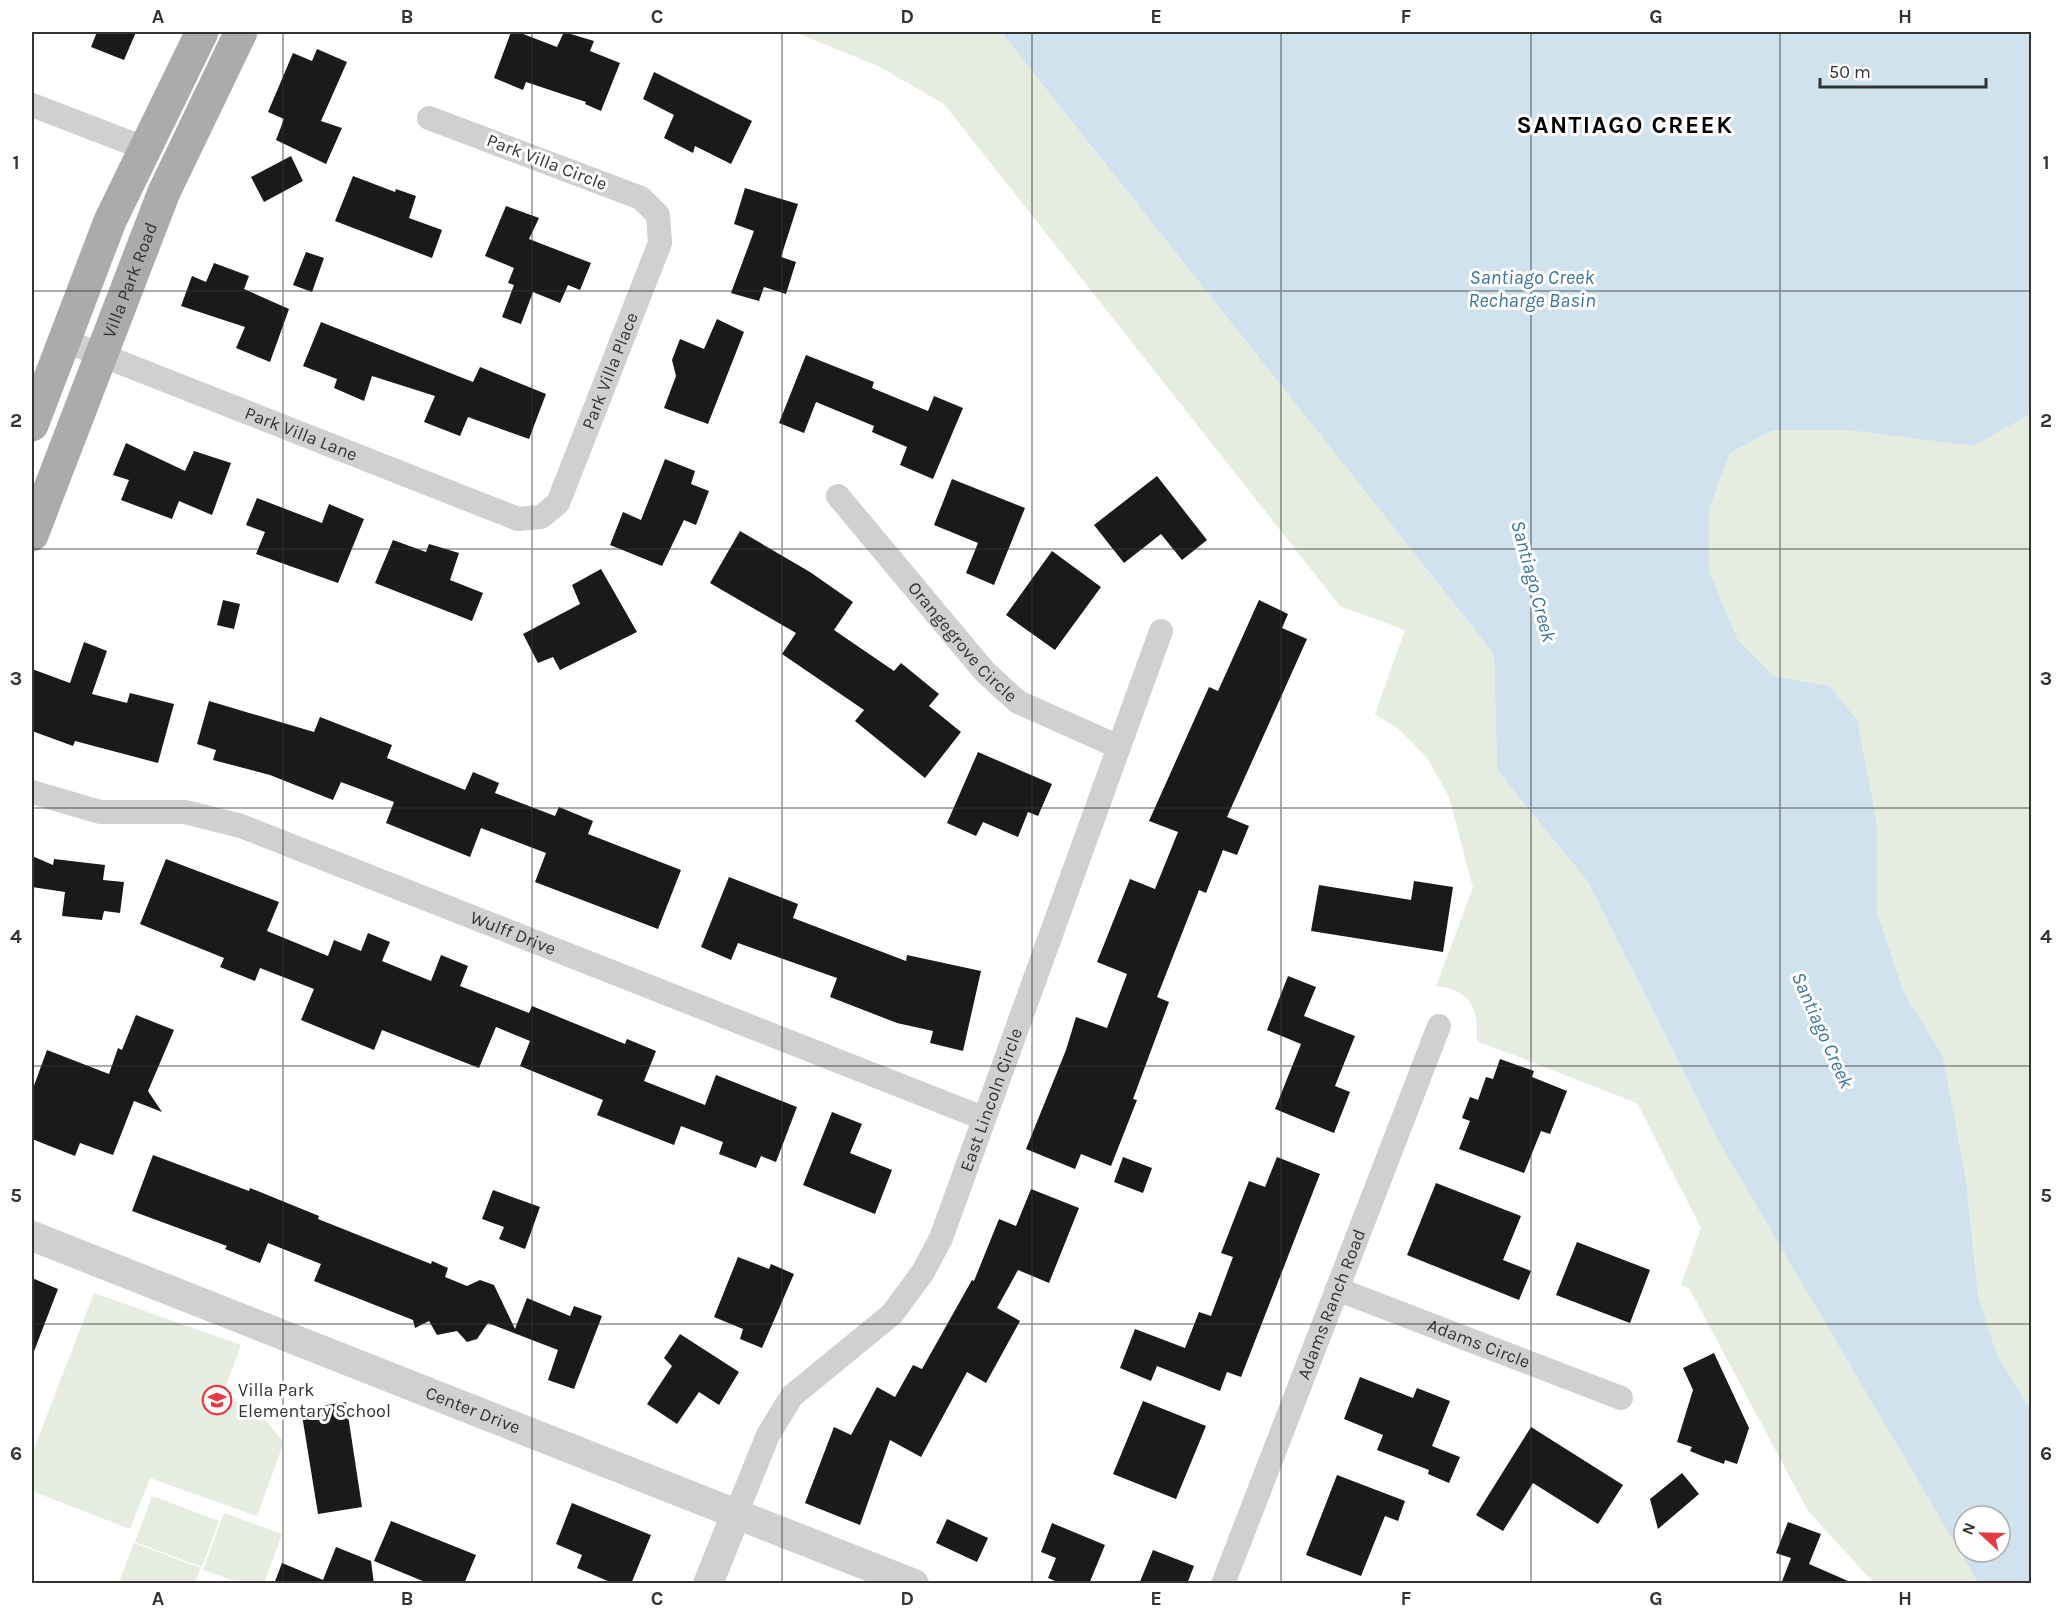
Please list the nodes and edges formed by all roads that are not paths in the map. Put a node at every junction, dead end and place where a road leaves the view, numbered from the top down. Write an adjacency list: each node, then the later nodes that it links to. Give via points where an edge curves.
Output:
1 (202, 32): 5 (main road)
2 (241, 32): 8 (main road, Villa Park Road, via 164,192)
3 (32, 105): 5 (street)
4 (429, 118): 6 (street, Park Villa Circle, via 641,198)
5 (144, 148): 7 (main road)
6 (658, 215): 11 (street, Park Villa Place, via 660,243 558,503)
7 (63, 340): 8 (street, Park Villa Lane); 9 (main road)
8 (99, 354): 11 (street, Park Villa Lane, via 518,519); 12 (main road, Villa Park Road)
9 (32, 424)
10 (838, 496): 14 (street, Orangegrove Circle, via 1001,687 1018,702)
11 (541, 518)
12 (32, 535)
13 (1161, 631): 14 (street, East Lincoln Circle)
14 (1119, 747): 17 (street, East Lincoln Circle)
15 (32, 792): 17 (street, Wulff Drive, via 100,812 185,812 241,826)
16 (1439, 1026): 19 (street, Adams Ranch Road)
17 (983, 1118): 21 (street, East Lincoln Circle, via 941,1238 923,1272 892,1314 792,1396 768,1435)
18 (32, 1236): 21 (street, Center Drive)
19 (1337, 1289): 20 (street, Adams Circle); 24 (street, Adams Ranch Road)
20 (1621, 1398)
21 (736, 1514): 22 (street); 23 (street, Center Drive)
22 (708, 1584)
23 (914, 1584)
24 (1223, 1584)

